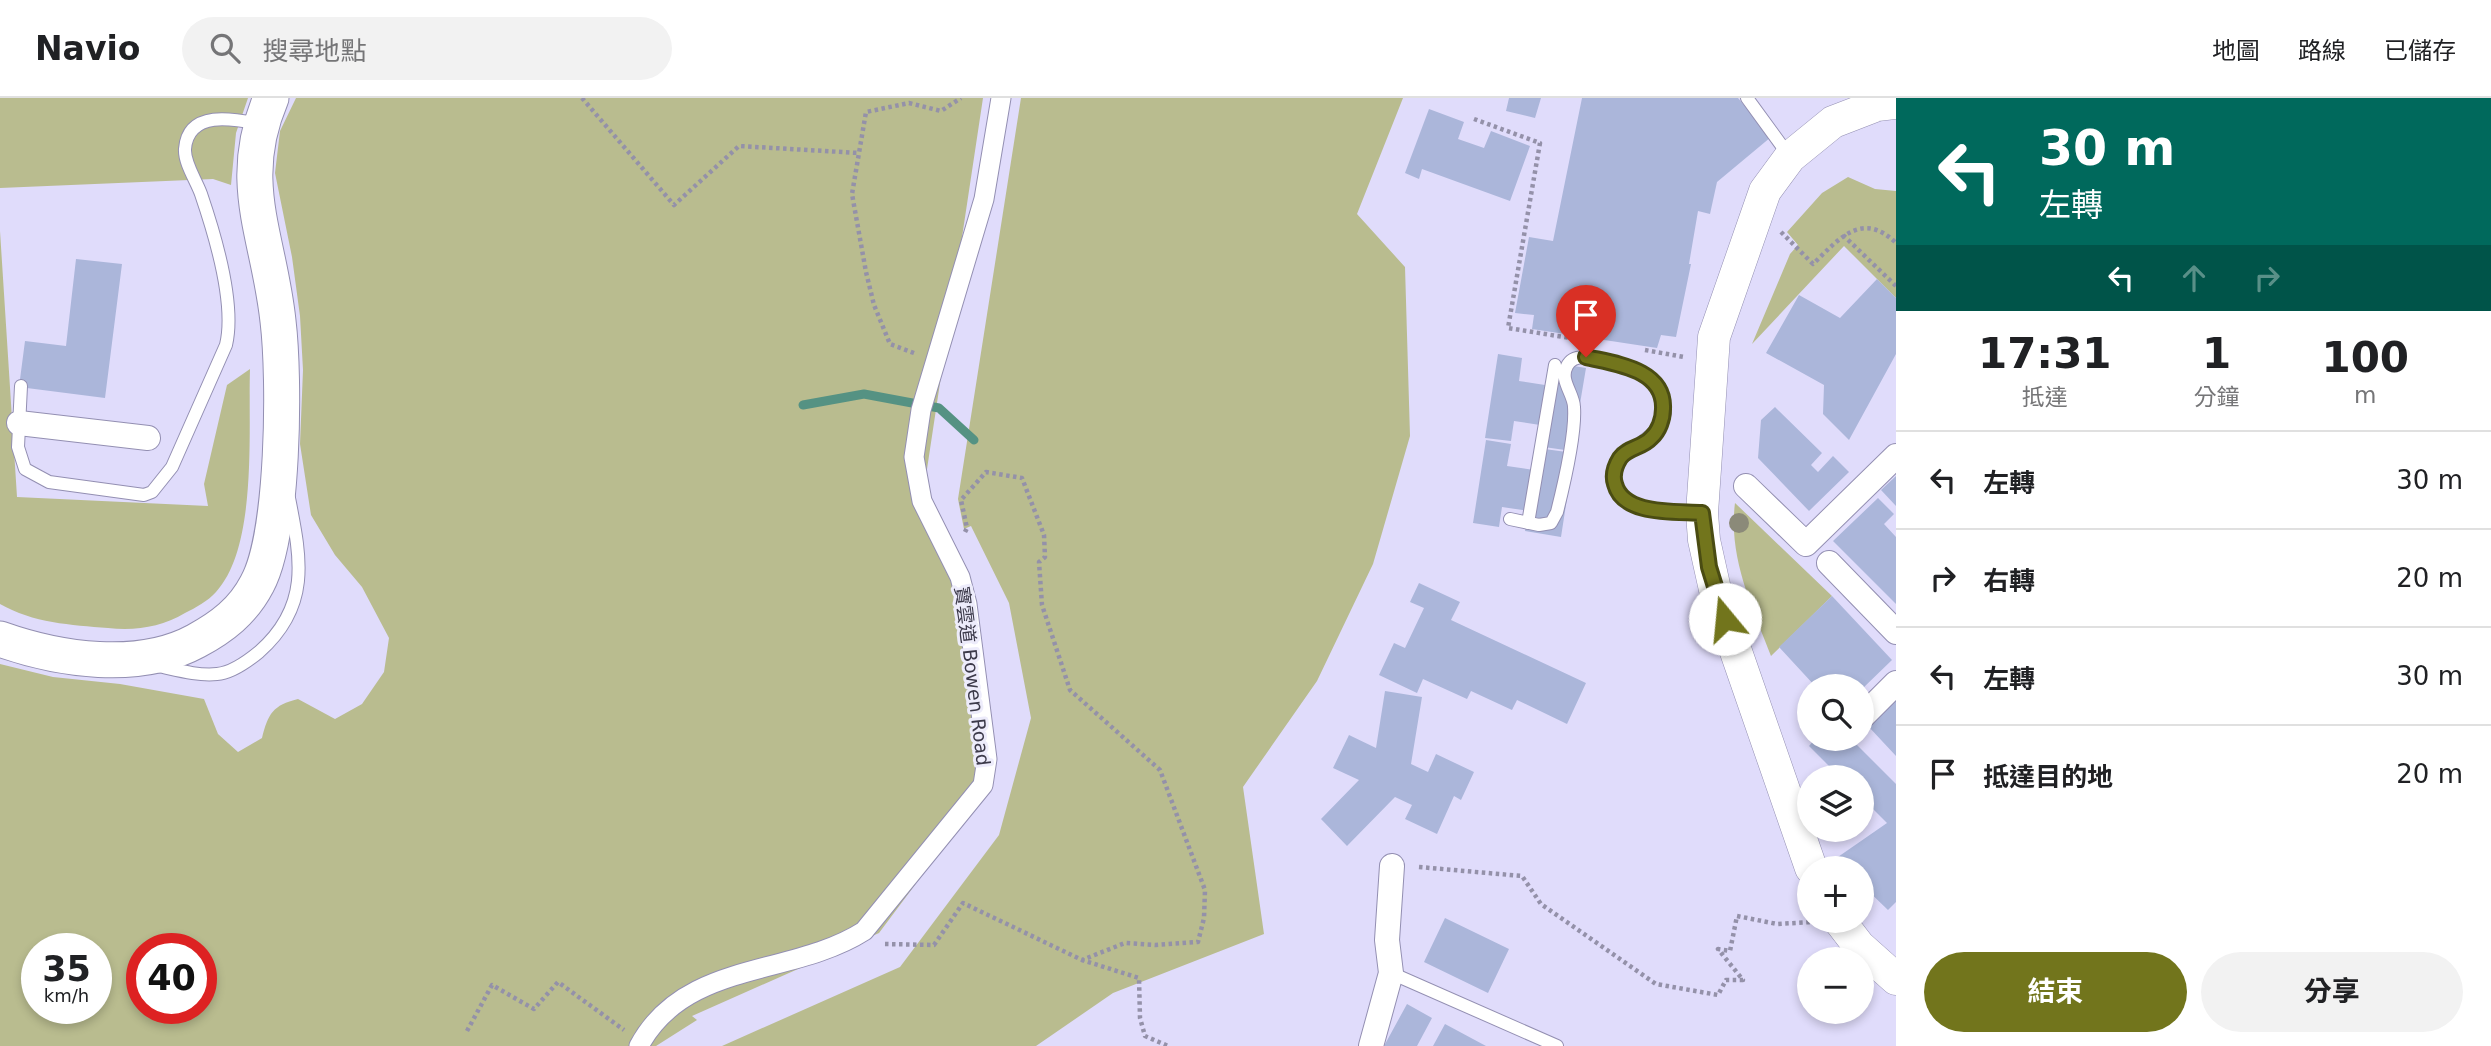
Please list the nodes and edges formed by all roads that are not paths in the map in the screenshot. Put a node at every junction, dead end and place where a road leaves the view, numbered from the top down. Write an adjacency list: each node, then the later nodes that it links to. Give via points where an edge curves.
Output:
1 (1001, 98): 25 (street, 寶雲道 Bowen Road, via 984,200 920,410 914,457 918,487 964,591 987,768 983,785 864,931 838,944 699,988 668,1010)
2 (1749, 102): 5 (lane)
3 (1896, 103): 5 (street, via 1877,105 1833,122)
4 (266, 111): 8 (lane, via 210,120 197,127 186,146 211,226 230,313 229,330 172,467 159,486 144,495 36,477 19,459); 17 (main road, via 253,179 278,323 281,374 274,522 258,584 237,614 179,651 122,660 57,654)
5 (1790, 157): 12 (street, via 1765,191 1714,337)
6 (1555, 365): 14 (lane)
7 (21, 386): 8 (lane)
8 (19, 423): 9 (street)
9 (148, 438)
10 (1896, 456): 11 (street, via 1806,544)
11 (1746, 485)
12 (1702, 513): 14 (lane, via 1633,505 1619,493 1616,464 1630,449 1652,438 1664,403 1646,374 1586,357 1574,359 1566,367 1565,380 1574,405 1557,512 1551,523); 20 (street, via 1716,594)
13 (1510, 519): 14 (lane)
14 (1528, 523)
15 (1829, 563): 16 (street)
16 (1896, 632)
17 (0, 639)
18 (1896, 683): 19 (street)
19 (1874, 705)
20 (1807, 856)
21 (1392, 866): 23 (street, via 1387,940)
22 (1849, 933): 24 (street)
23 (1391, 973): 26 (street); 27 (lane)
24 (1896, 979)
25 (640, 1044)
26 (1371, 1046)
27 (1557, 1046)

